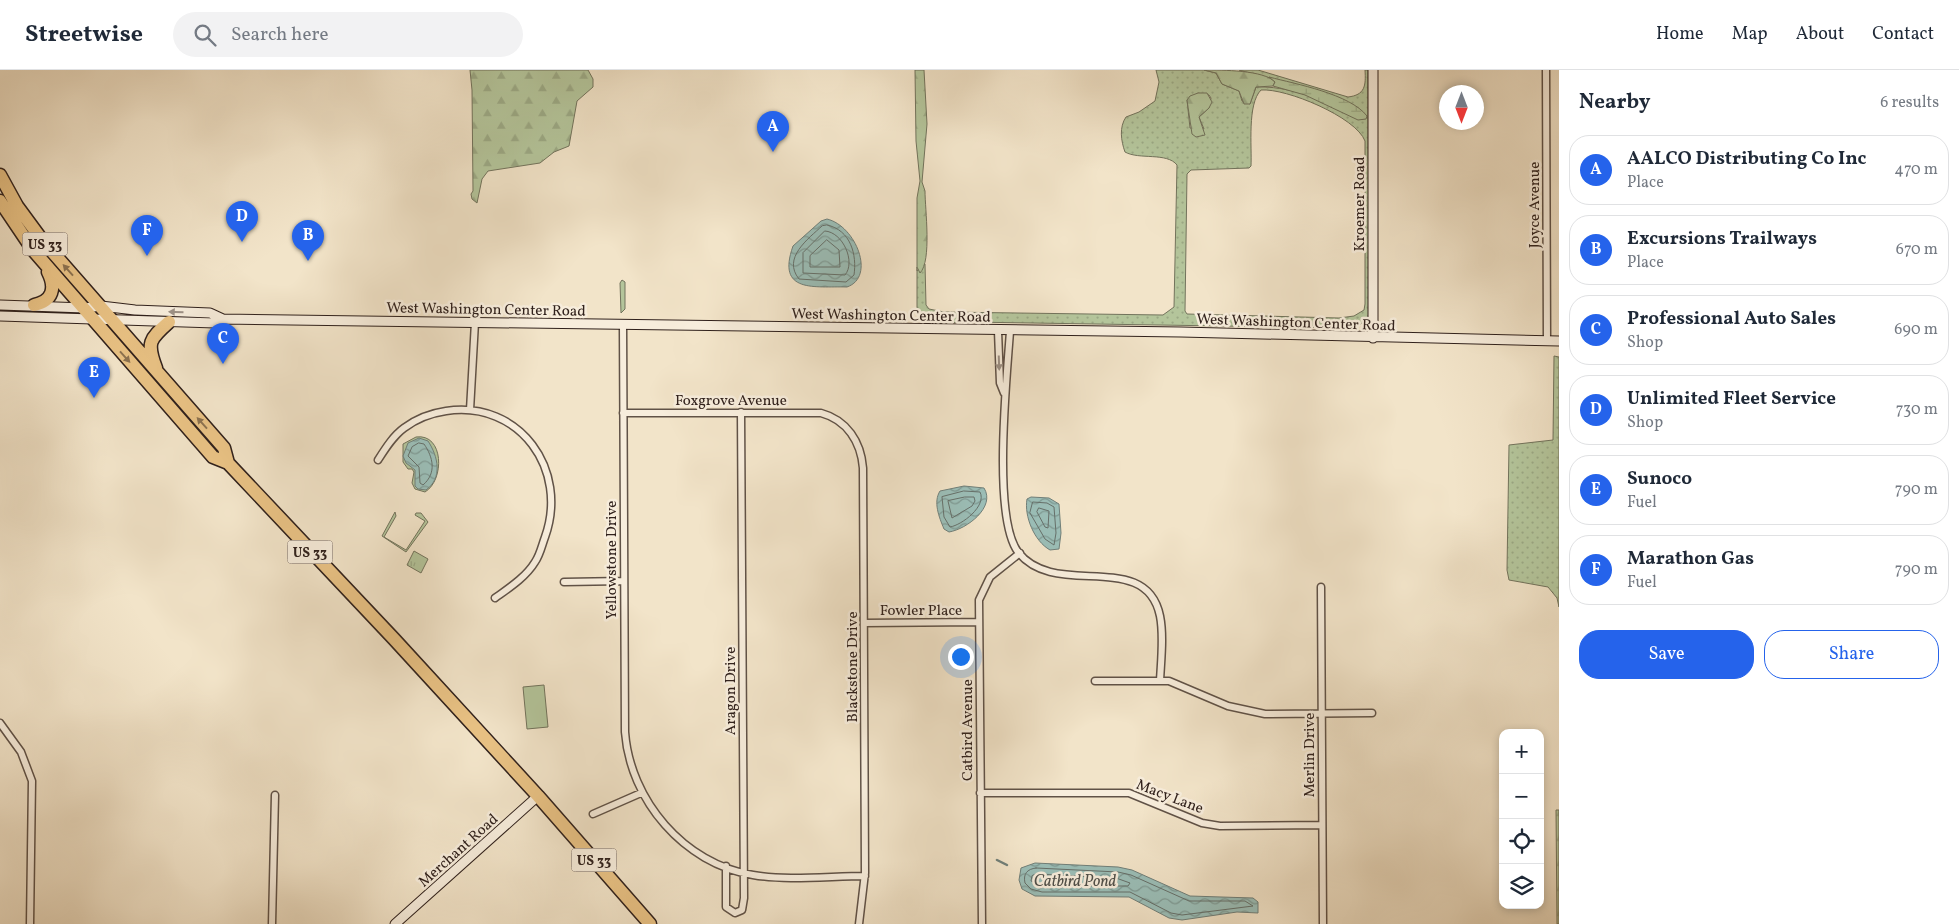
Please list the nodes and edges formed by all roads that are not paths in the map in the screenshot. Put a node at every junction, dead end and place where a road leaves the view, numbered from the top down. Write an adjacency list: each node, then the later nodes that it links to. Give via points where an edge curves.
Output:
1 (1373, 70): 19 (main road, Kroemer Road)
2 (1546, 70): 20 (street, Joyce Avenue)
3 (0, 175): 8 (highway, US 33, one-way to 3, via 42,240 17,206)
4 (0, 201): 5 (highway, US 33)
5 (43, 261): 7 (highway, via 53,290 49,298); 9 (highway, US 33)
6 (0, 305): 7 (main road, West Washington Center Road)
7 (34, 305): 9 (main road, West Washington Center Road)
8 (101, 306): 9 (main road, West Washington Center Road); 12 (main road, West Washington Center Road, one-way to 8, via 210,313); 13 (highway, US 33)
9 (85, 308): 11 (highway, US 33)
10 (0, 316): 11 (main road, West Washington Center Road)
11 (94, 319): 13 (main road, West Washington Center Road); 29 (highway, US 33, one-way to 29, via 213,457)
12 (223, 319): 14 (main road, West Washington Center Road, via 215,323); 15 (main road, West Washington Center Road)
13 (113, 320): 14 (main road, West Washington Center Road); 22 (highway, US 33)
14 (169, 322): 22 (highway, via 154,335 149,345)
15 (475, 322): 16 (main road, West Washington Center Road); 24 (street)
16 (623, 325): 17 (main road, West Washington Center Road); 26 (street, Yellowstone Drive)
17 (998, 331): 18 (main road, West Washington Center Road); 23 (street, one-way to 23, via 1000,383)
18 (1010, 331): 19 (main road, West Washington Center Road); 23 (street, via 1009,368)
19 (1373, 338): 20 (main road, West Washington Center Road)
20 (1547, 341): 21 (main road, West Washington Center Road)
21 (1559, 341)
22 (158, 375): 29 (highway, US 33, one-way to 22, via 224,448)
23 (1004, 393): 30 (street, via 1005,515 1009,533)
24 (470, 410): 28 (street, via 439,412 420,418 404,428); 34 (street, via 505,420 529,439 542,459 549,479 551,512 535,562 517,582)
25 (741, 412): 26 (street, Foxgrove Avenue); 27 (street, Foxgrove Avenue, via 820,412); 49 (street, Aragon Drive)
26 (623, 413): 31 (street, Yellowstone Drive)
27 (837, 419): 35 (street, Blackstone Drive, via 857,441 862,458)
28 (378, 460)
29 (228, 463): 45 (highway, US 33)
30 (1020, 553): 36 (street, Catbird Avenue, via 997,570 986,584 980,600); 38 (street, via 1048,572 1074,577 1117,576 1141,588 1154,602 1160,616)
31 (624, 581): 32 (street); 42 (street, Yellowstone Drive, via 626,744 632,773)
32 (564, 582)
33 (1320, 587): 40 (street, Merlin Drive)
34 (495, 598)
35 (864, 622): 36 (street, Fowler Place); 50 (street, Blackstone Drive)
36 (979, 622): 43 (street, Catbird Avenue)
37 (1095, 681): 38 (street)
38 (1160, 681): 40 (street, via 1178,684 1240,710 1265,714)
39 (1372, 713): 40 (street)
40 (1322, 714): 47 (street, Merlin Drive)
41 (0, 723): 51 (street, via 21,752 32,781)
42 (642, 793): 46 (street); 48 (street, Yellowstone Drive, via 670,831 697,852)
43 (980, 793): 47 (street, Macy Lane, via 1129,793 1202,823 1229,826); 56 (street, Catbird Avenue)
44 (275, 795): 52 (street)
45 (538, 796): 53 (main road, Merchant Road); 54 (highway, US 33)
46 (593, 814)
47 (1322, 825): 57 (street, Merlin Drive)
48 (726, 866): 49 (street, Yellowstone Drive); 49 (street, Aragon Drive, via 726,904 731,913 742,910)
49 (743, 873): 50 (street, Yellowstone Drive)
50 (865, 876): 55 (street, Blackstone Drive)
51 (30, 924)
52 (272, 924)
53 (395, 924)
54 (650, 924)
55 (859, 924)
56 (982, 924)
57 (1323, 924)

